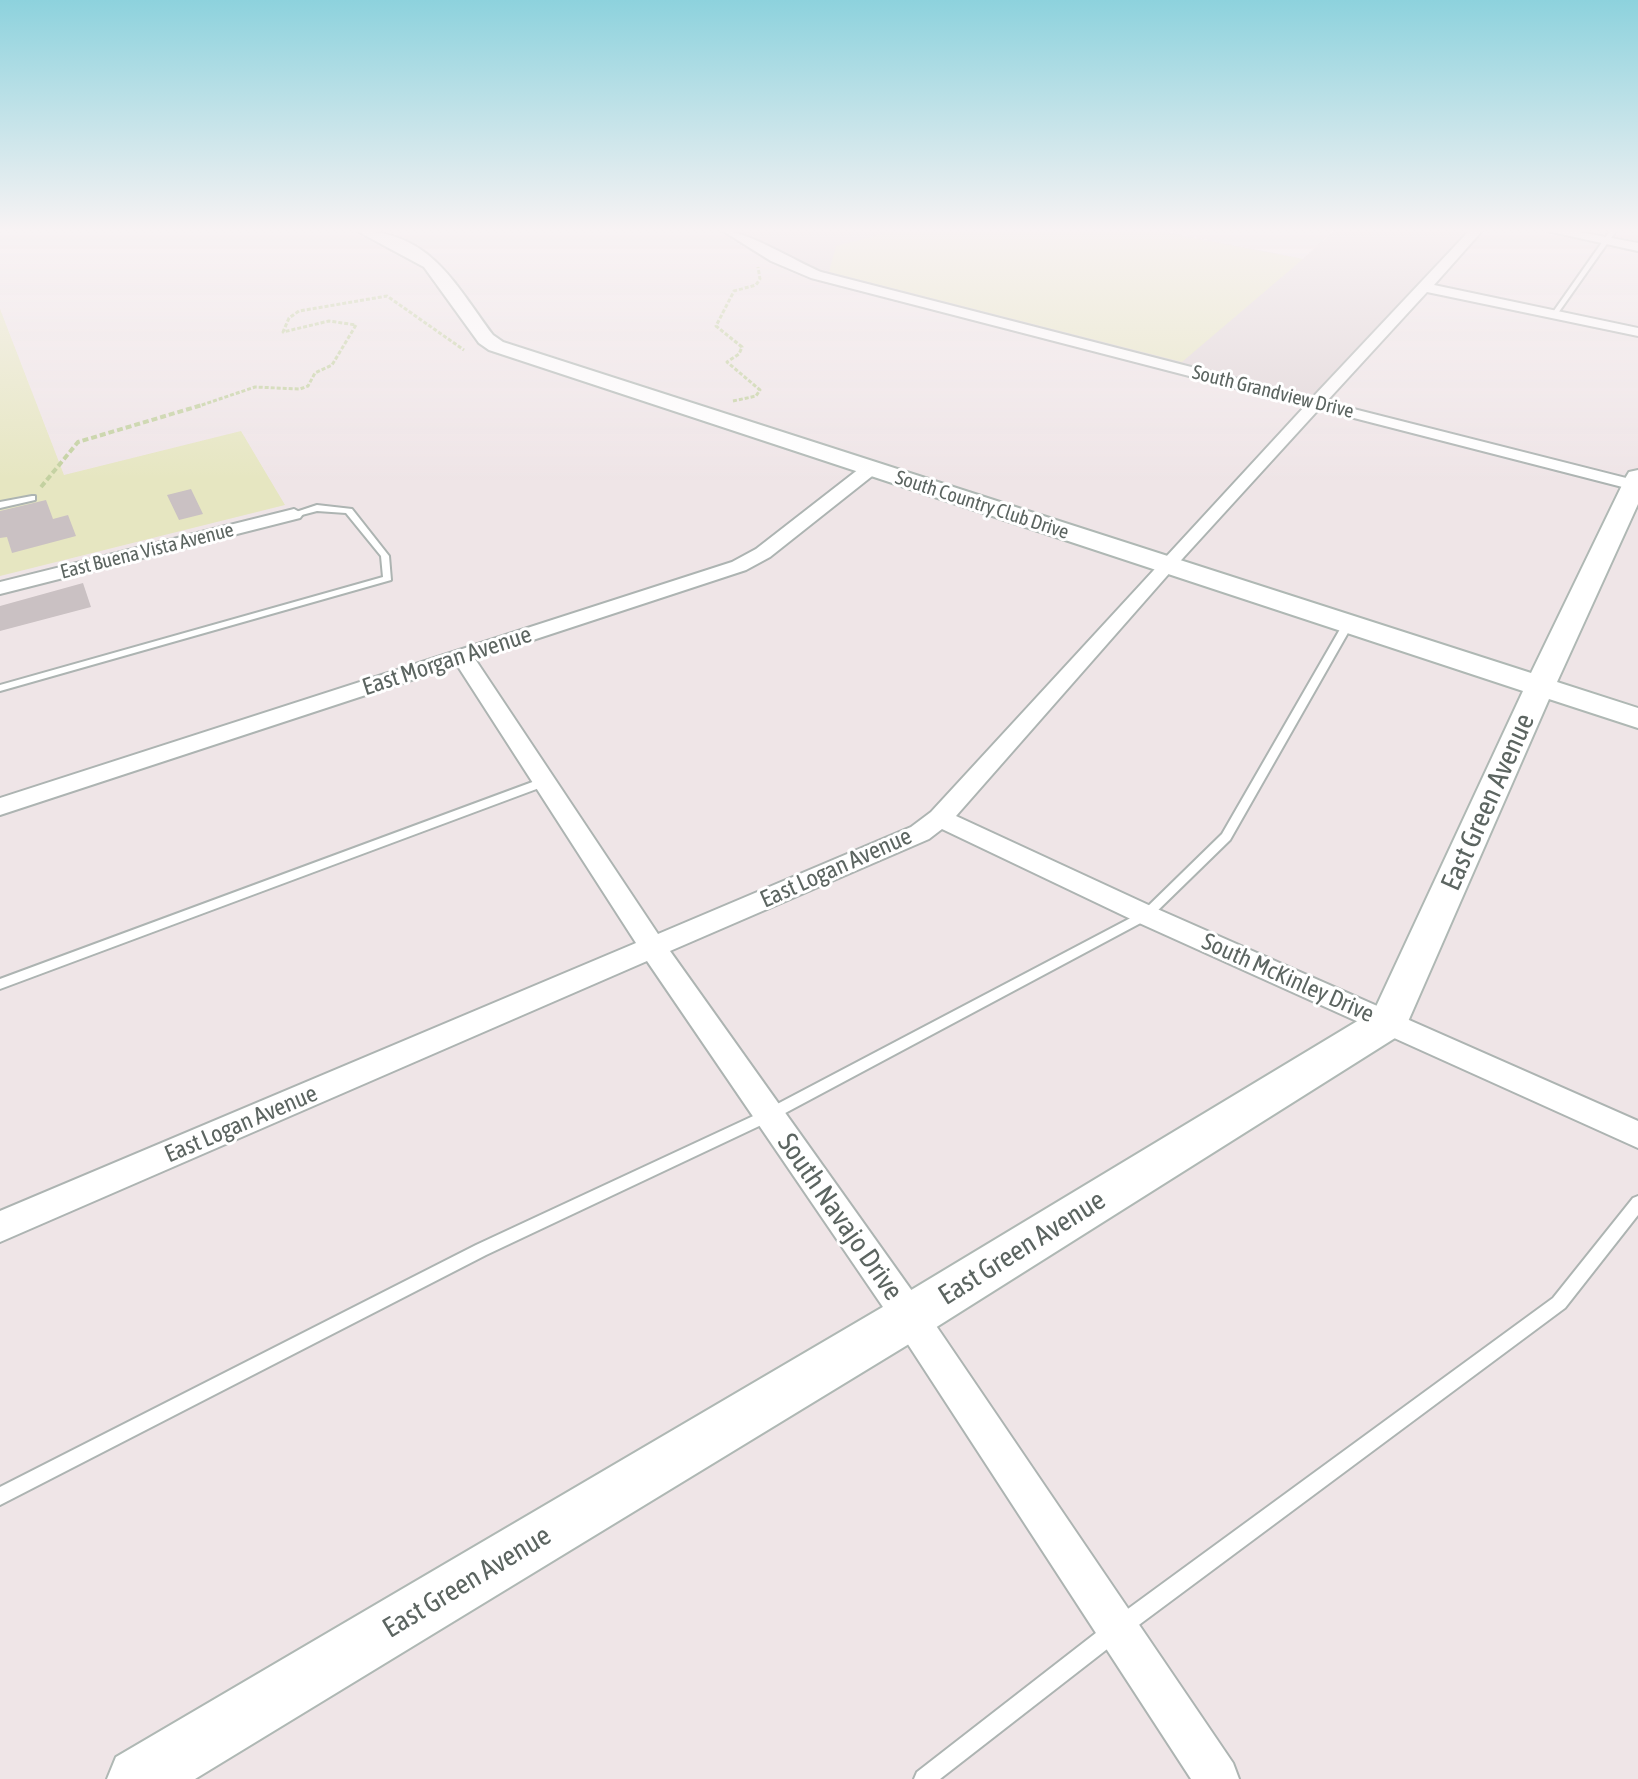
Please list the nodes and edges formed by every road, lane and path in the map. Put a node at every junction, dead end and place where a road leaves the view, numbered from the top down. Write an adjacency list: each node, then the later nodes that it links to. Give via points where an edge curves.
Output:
1 (295, 314): 15 (path, via 283,332 299,332 324,321 356,325 332,365 315,373 308,386 255,387 78,442)
2 (413, 314): 10 (path)
3 (468, 314): 12 (main road, South Country Club Drive, via 496,346)
4 (722, 314): 12 (path, via 716,326 742,347 727,362 760,390 748,399)
5 (966, 314): 11 (street, South Grandview Drive)
6 (1400, 314): 11 (street, East Logan Avenue)
7 (1549, 314): 8 (street)
8 (1554, 315): 9 (street)
9 (1638, 332)
10 (466, 351)
11 (1317, 403): 14 (street, South Grandview Drive); 18 (street, East Logan Avenue)
12 (681, 407): 13 (main road, South Country Club Drive)
13 (870, 469): 18 (main road, South Country Club Drive); 21 (street, East Morgan Avenue, via 739,566)
14 (1637, 483): 22 (main road, East Green Avenue)
15 (32, 498): 16 (lane)
16 (0, 505)
17 (294, 514): 19 (street, East Buena Vista Avenue); 23 (lane, via 317,508 349,511 385,556 388,578)
18 (1166, 565): 20 (main road, South Country Club Drive); 27 (street, East Logan Avenue)
19 (0, 588)
20 (1348, 624): 22 (main road, South Country Club Drive); 28 (lane, via 1226,837)
21 (462, 656): 25 (street, South Navajo Drive); 26 (street, East Morgan Avenue)
22 (1540, 686): 24 (main road, South Country Club Drive); 31 (main road, East Green Avenue)
23 (0, 688)
24 (1638, 718)
25 (546, 781): 29 (street, South Navajo Drive); 30 (lane)
26 (0, 807)
27 (940, 818): 28 (street, South McKinley Drive); 29 (street, East Logan Avenue, via 920,833)
28 (1146, 915): 31 (street, South McKinley Drive); 32 (lane)
29 (653, 948): 32 (street, South Navajo Drive); 35 (street, East Logan Avenue)
30 (0, 984)
31 (1389, 1022): 33 (street, South McKinley Drive); 36 (main road, East Green Avenue)
32 (769, 1115): 36 (street, South Navajo Drive); 37 (lane, via 481,1250)
33 (1638, 1135)
34 (1638, 1203): 38 (lane, via 1559,1303)
35 (0, 1227)
36 (910, 1317): 38 (street, South Navajo Drive); 39 (main road, East Green Avenue)
37 (0, 1496)
38 (1117, 1629): 40 (lane); 41 (street, South Navajo Drive)
39 (138, 1779)
40 (924, 1779)
41 (1217, 1779)

